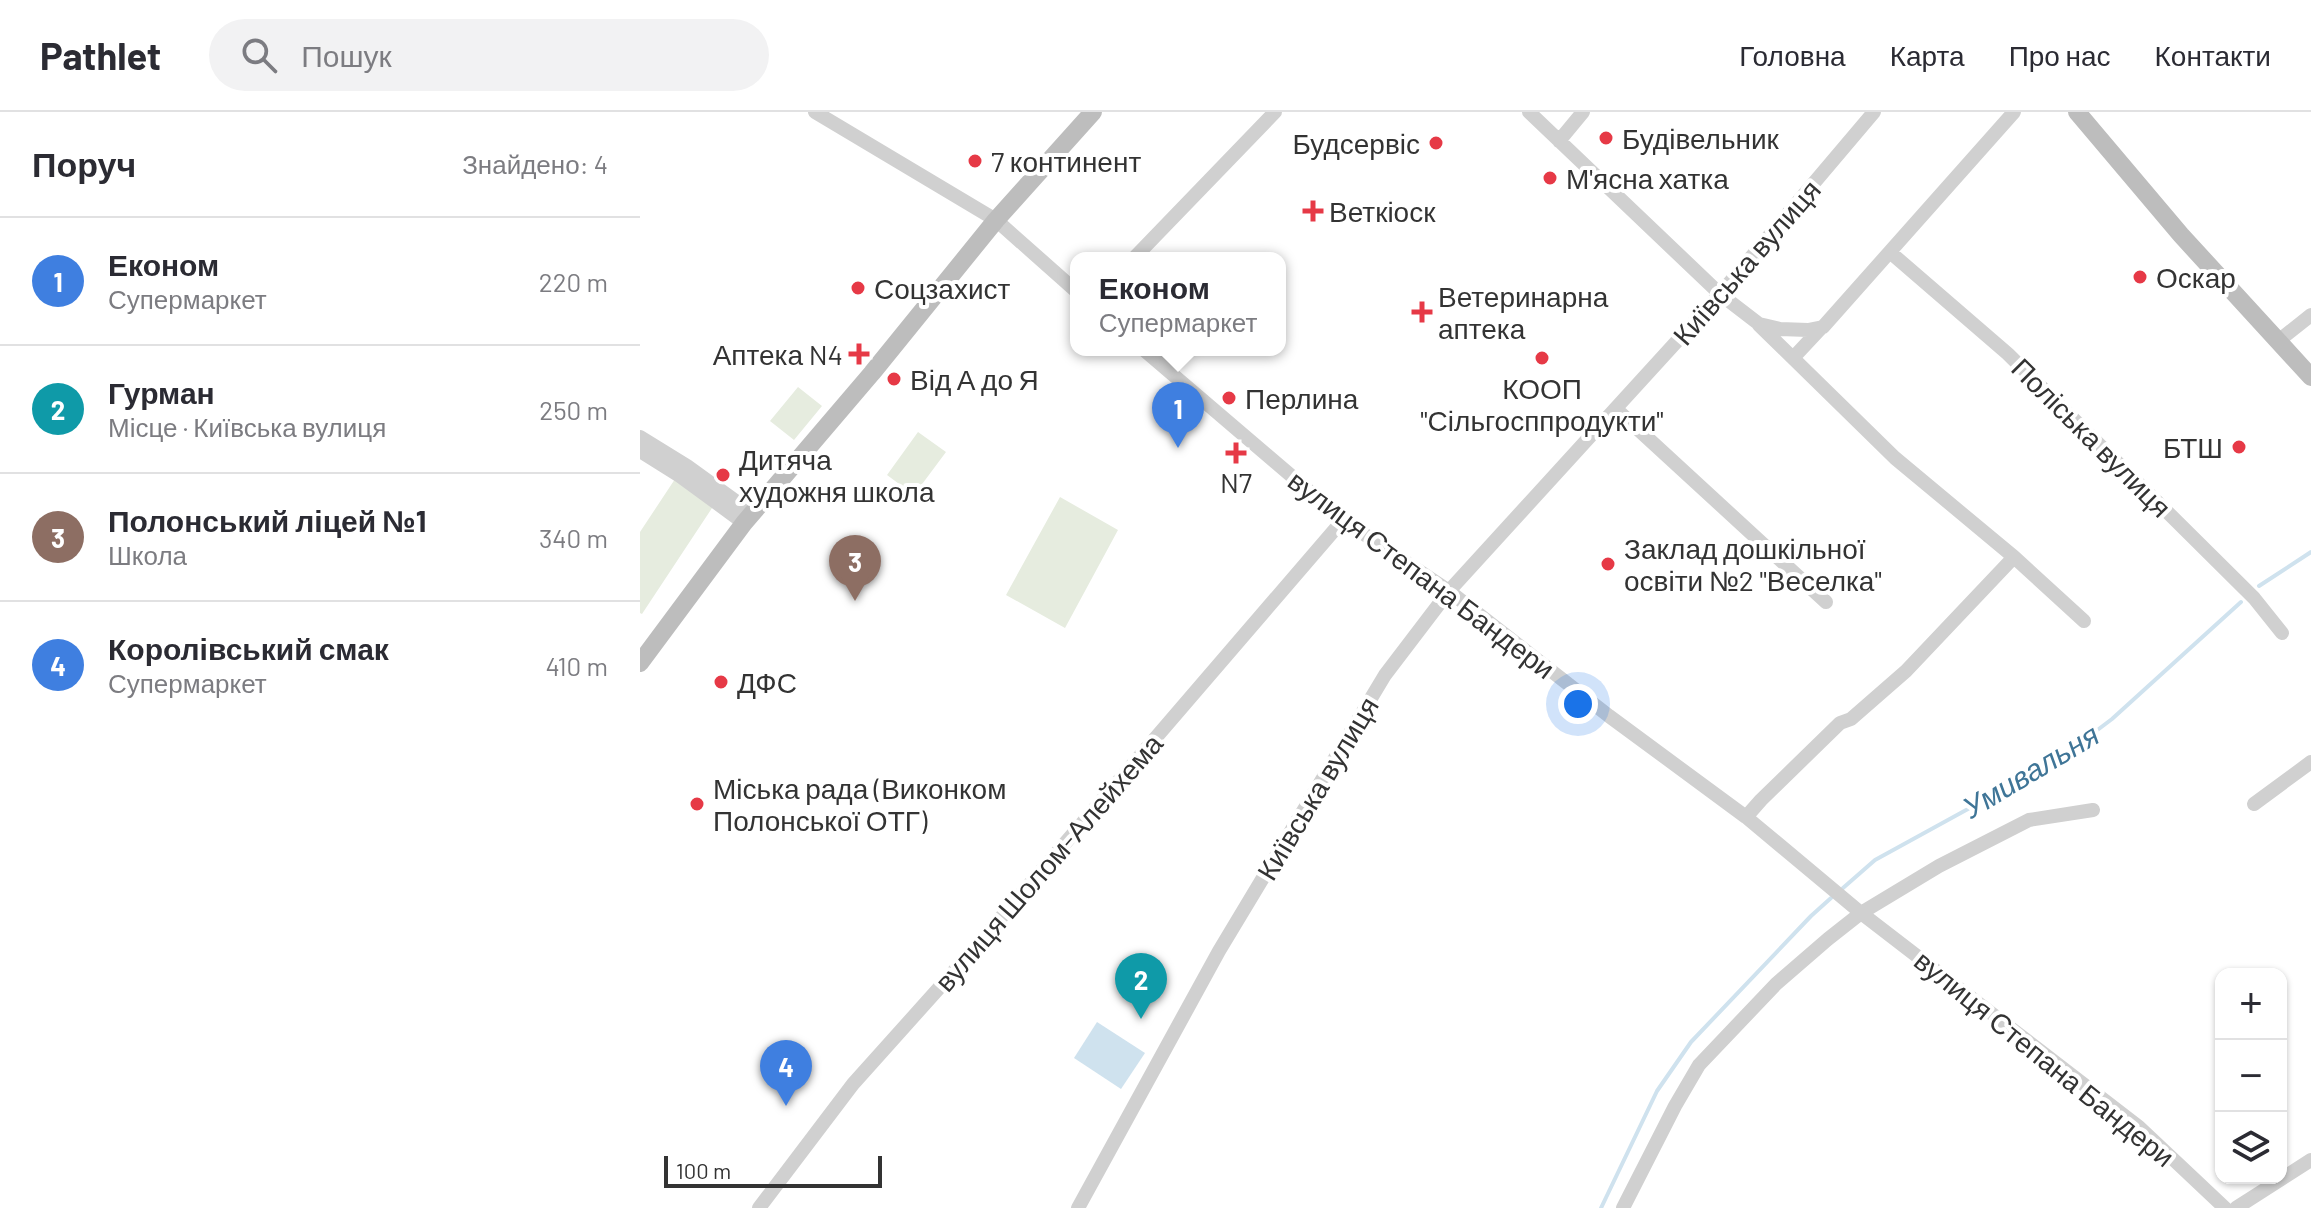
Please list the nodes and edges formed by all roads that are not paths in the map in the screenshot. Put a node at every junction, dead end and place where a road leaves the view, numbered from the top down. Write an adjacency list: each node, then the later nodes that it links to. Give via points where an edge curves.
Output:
1 (815, 112): 10 (street)
2 (1093, 112): 10 (main road)
3 (1275, 112): 11 (street)
4 (1529, 112): 9 (street)
5 (1583, 112): 9 (street)
6 (1874, 112): 14 (street, Київська вулиця)
7 (2014, 112): 12 (street)
8 (2077, 112): 18 (main road)
9 (1559, 141): 14 (street)
10 (996, 220): 13 (street); 25 (main road)
11 (1140, 252)
12 (1891, 253): 17 (street); 31 (street, Поліська вулиця, via 2008,354 2254,598)
13 (1070, 286)
14 (1720, 294): 16 (street); 22 (street, Київська вулиця)
15 (2311, 315): 18 (street)
16 (1759, 324): 17 (street, via 1780,329); 20 (street)
17 (1823, 327): 20 (street)
18 (2277, 342): 21 (main road)
19 (1151, 356): 26 (street, вулиця Степана Бандери)
20 (1793, 358): 27 (street, via 1895,458)
21 (2311, 377)
22 (1616, 409): 28 (street, Київська вулиця); 29 (street)
23 (640, 437): 25 (street, via 687,466)
24 (640, 451): 25 (street)
25 (748, 518): 32 (main road)
26 (1343, 520): 28 (street, вулиця Степана Бандери); 39 (street, вулиця Шолом-Алейхема, via 853,1084)
27 (2014, 557): 30 (street); 36 (street, via 1906,671 1840,723)
28 (1449, 591): 36 (street, вулиця Степана Бандери); 40 (street, Київська вулиця, via 1379,685 1219,951)
29 (1826, 602)
30 (2084, 621)
31 (2282, 633)
32 (640, 663)
33 (2311, 762): 34 (street)
34 (2254, 804)
35 (2093, 810): 37 (street, via 2029,820)
36 (1746, 817): 37 (street, вулиця Степана Бандери)
37 (1861, 913): 41 (street, via 1776,984 1699,1065); 42 (street, вулиця Степана Бандери, via 2139,1127)
38 (2311, 1160): 43 (street)
39 (759, 1208)
40 (1078, 1208)
41 (1623, 1208)
42 (2225, 1208)
43 (2236, 1208)

